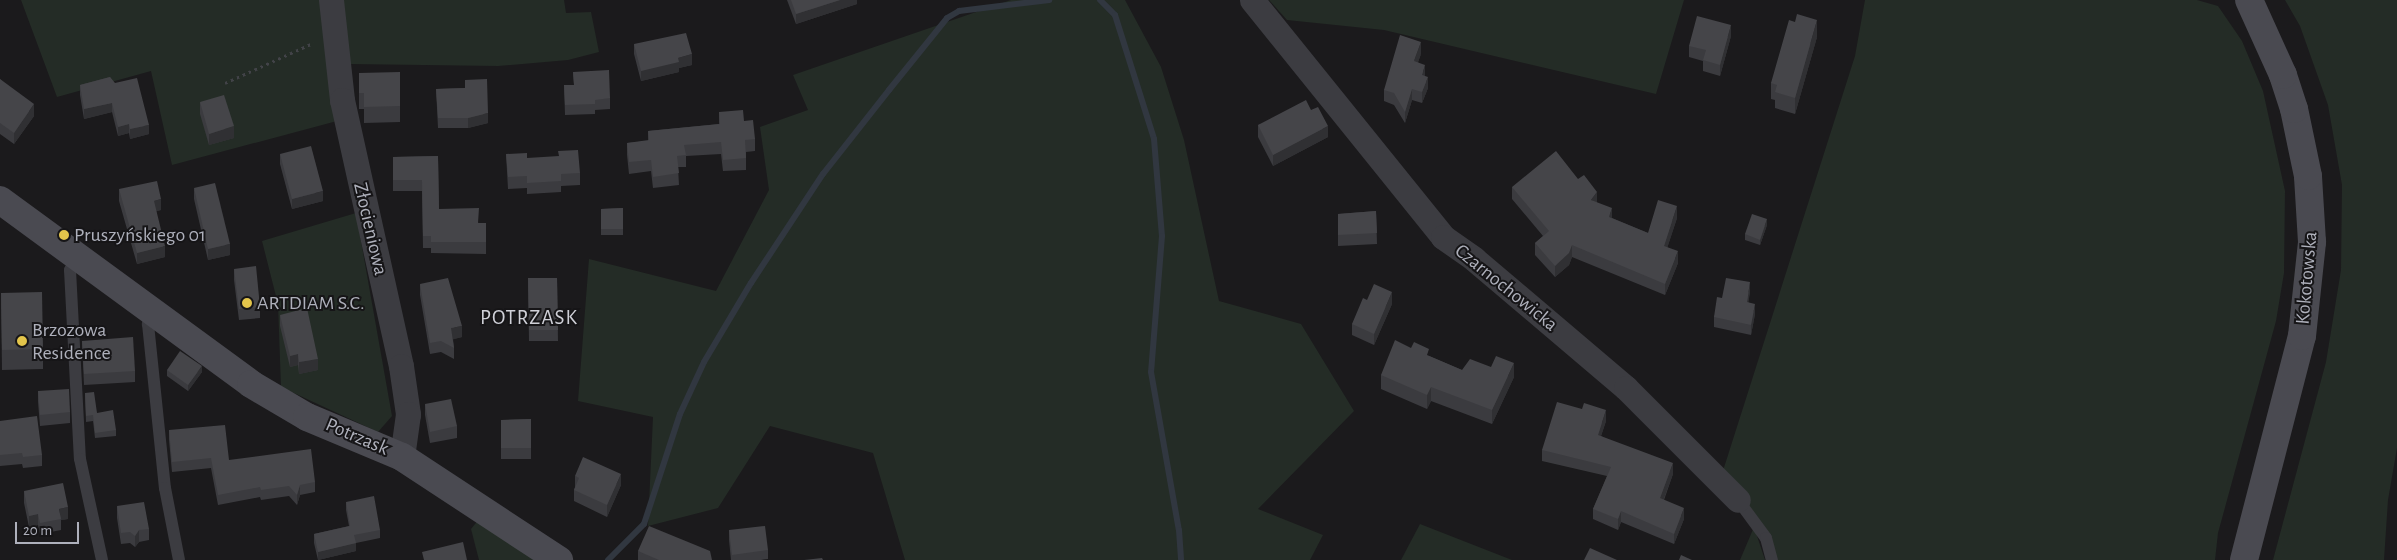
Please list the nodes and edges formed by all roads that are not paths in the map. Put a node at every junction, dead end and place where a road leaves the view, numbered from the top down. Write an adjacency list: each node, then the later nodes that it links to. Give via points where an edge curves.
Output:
1 (331, 0): 7 (street, Złocieniowa, via 342,100 401,366 408,414)
2 (1252, 0): 8 (street, Czarnochowicka, via 1442,237 1474,258 1626,388)
3 (2248, 0): 13 (street, Kokotowska, via 2280,66 2294,109 2308,176 2312,242 2302,336)
4 (0, 200): 5 (street, Potrzask)
5 (77, 257): 6 (street, Potrzask); 9 (lane, via 70,270 79,441)
6 (156, 313): 7 (street, Potrzask, via 251,384 307,416); 10 (lane, via 148,324 165,488)
7 (402, 457): 11 (street, Potrzask)
8 (1738, 500): 12 (lane, Czarnochowicka, via 1766,538)
9 (102, 560)
10 (179, 560)
11 (559, 560)
12 (1772, 560)
13 (2244, 560)

